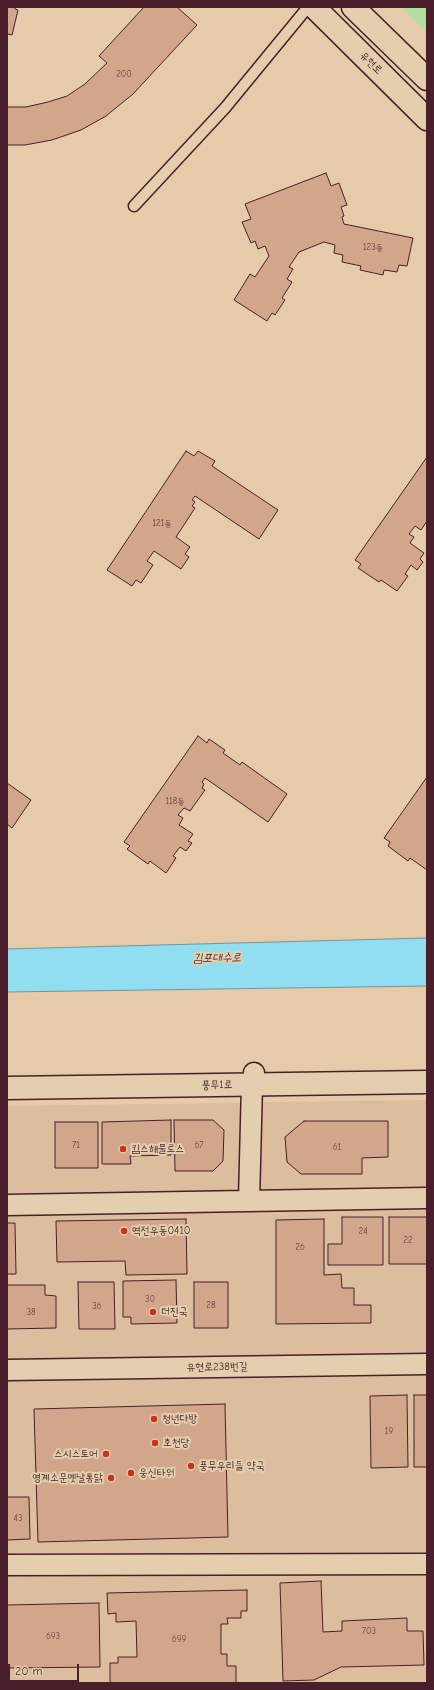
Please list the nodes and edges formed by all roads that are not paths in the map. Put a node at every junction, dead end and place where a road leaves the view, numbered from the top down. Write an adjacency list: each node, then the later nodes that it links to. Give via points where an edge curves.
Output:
1 (308, 7): 6 (lane, via 225,108)
2 (314, 7): 5 (street, 유현로)
3 (353, 7): 4 (street)
4 (427, 79)
5 (427, 119)
6 (134, 206)
7 (427, 1071): 9 (street, 풍무1로)
8 (7, 1076): 9 (street, 풍무1로)
9 (253, 1078): 10 (street, 풍무1로); 11 (street, 풍무1로); 13 (street)
10 (427, 1082)
11 (7, 1088)
12 (427, 1198): 13 (street)
13 (249, 1200): 14 (street)
14 (7, 1205)
15 (427, 1364): 16 (street, 유현로238번길)
16 (7, 1370)
17 (427, 1564): 18 (street)
18 (7, 1565)

